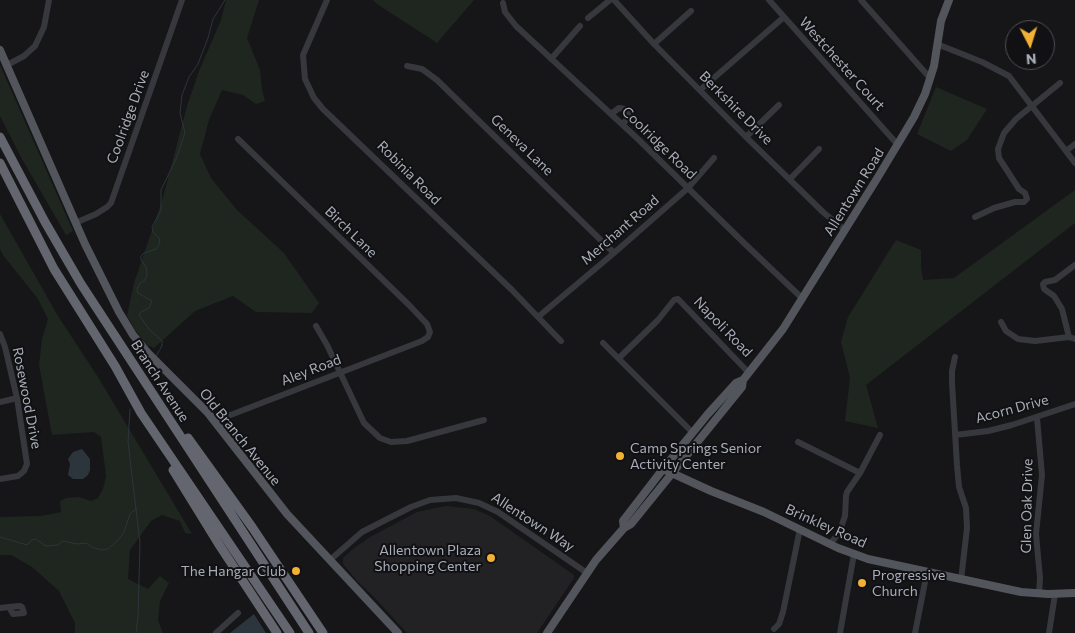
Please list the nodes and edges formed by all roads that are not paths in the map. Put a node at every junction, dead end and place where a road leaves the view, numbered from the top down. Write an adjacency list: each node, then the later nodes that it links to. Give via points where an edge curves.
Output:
1 (49, 0): 17 (street, via 44,27 35,46)
2 (182, 0): 39 (street, Coolridge Drive, via 111,203)
3 (327, 0): 44 (street, Robinia Road, via 303,55 305,79 314,98)
4 (612, 0): 11 (street); 13 (street, Berkshire Drive)
5 (769, 0): 10 (street, Westchester Court)
6 (861, 0): 19 (street)
7 (949, 0): 14 (main road, Allentown Road)
8 (504, 3): 16 (street, Coolridge Road, via 506,14)
9 (691, 12): 13 (street)
10 (784, 17): 21 (street); 30 (street, Westchester Court)
11 (588, 18)
12 (580, 26): 16 (street)
13 (654, 44): 21 (street, Berkshire Drive)
14 (937, 44): 19 (main road, Allentown Road); 23 (street, via 1006,74)
15 (0, 50): 17 (main road, Old Branch Avenue)
16 (552, 59): 24 (street, Coolridge Road)
17 (7, 65): 39 (main road, Old Branch Avenue)
18 (407, 66): 41 (street, Geneva Lane, via 419,67 433,75)
19 (930, 78): 30 (main road, Allentown Road)
20 (1060, 83): 23 (street)
21 (700, 90): 27 (street, Berkshire Drive)
22 (779, 105): 27 (street)
23 (1032, 105): 32 (street); 38 (street, via 1008,128 998,153 1003,166 1027,199)
24 (611, 114): 25 (street, Coolridge Road); 25 (street, via 619,108 625,109 630,115)
25 (622, 124): 37 (street, Coolridge Road)
26 (0, 137): 58 (highway, Branch Avenue, via 81,284)
27 (746, 137): 36 (street, Berkshire Drive)
28 (238, 139): 50 (street, Birch Lane, via 423,319 429,335)
29 (1075, 144): 32 (street)
30 (898, 145): 40 (main road, Allentown Road)
31 (819, 149): 36 (street)
32 (1066, 151): 35 (street)
33 (714, 158): 37 (street, Merchant Road)
34 (0, 163): 61 (highway, via 49,261)
35 (1075, 163)
36 (790, 179): 40 (street, Berkshire Drive)
37 (688, 188): 41 (street, Merchant Road); 43 (street, Coolridge Road)
38 (975, 217)
39 (75, 223): 64 (main road, Old Branch Avenue, via 124,322 138,342)
40 (845, 230): 43 (main road, Allentown Road)
41 (614, 253): 44 (street, Merchant Road)
42 (1075, 265): 48 (street, via 1055,280 1043,284 1062,309)
43 (803, 299): 55 (main road, Allentown Road)
44 (538, 317): 49 (street, Robinia Road)
45 (1001, 322): 48 (street, via 1014,338 1034,341)
46 (316, 326): 54 (street)
47 (0, 334): 57 (street, Rosewood Drive)
48 (1072, 338)
49 (561, 340)
50 (415, 343): 54 (street, Aley Road)
51 (603, 343): 53 (street)
52 (955, 356): 67 (street, via 952,384)
53 (619, 358): 55 (street, Napoli Road, via 678,299); 65 (street)
54 (340, 373): 63 (street, via 364,423 386,441 399,442); 64 (street, Aley Road)
55 (749, 373): 56 (main road, Allentown Road)
56 (743, 380): 65 (main road, Allentown Road, via 736,383); 71 (main road, Allentown Road, via 742,387)
57 (17, 398): 59 (street); 72 (street, Rosewood Drive, via 27,464 18,476)
58 (156, 400): 91 (highway, Branch Avenue); 92 (highway, via 173,417 252,527)
59 (0, 402)
60 (1075, 404): 62 (street, Acorn Drive)
61 (141, 413): 89 (highway, via 196,509); 90 (highway)
62 (1038, 418): 67 (street, Acorn Drive, via 988,431); 82 (street, Glen Oak Drive, via 1042,475 1036,534)
63 (484, 420)
64 (215, 421): 77 (main road, Old Branch Avenue, via 282,507)
65 (693, 433): 69 (main road, Allentown Road)
66 (880, 435): 70 (street)
67 (955, 435): 80 (street, via 958,480 967,528)
68 (798, 442): 70 (street)
69 (663, 469): 71 (main road, Brinkley Road); 73 (main road, Allentown Road, via 623,521)
70 (860, 473): 75 (street, via 847,492 846,516)
71 (671, 474): 73 (main road, Allentown Road, via 631,524); 74 (main road, Brinkley Road)
72 (0, 479)
73 (624, 528): 79 (main road, Allentown Road)
74 (800, 529): 75 (main road, Brinkley Road); 87 (street, via 782,617)
75 (830, 544): 76 (main road, Brinkley Road)
76 (854, 554): 78 (main road, Brinkley Road); 95 (street)
77 (330, 560): 79 (street, Allentown Way, via 362,532 411,506 430,500 456,498 481,503 498,512); 93 (main road, Old Branch Avenue)
78 (926, 572): 80 (main road, Brinkley Road); 96 (street)
79 (587, 573): 94 (main road, Allentown Road)
80 (961, 580): 82 (main road, Brinkley Road)
81 (1075, 593): 83 (main road, Brinkley Road)
82 (1039, 594): 83 (main road, Brinkley Road)
83 (1055, 594): 97 (street)
84 (9, 607): 85 (street)
85 (0, 608)
86 (238, 613): 88 (street)
87 (774, 629)
88 (216, 633)
89 (277, 633)
90 (290, 633)
91 (309, 633)
92 (322, 633)
93 (398, 633)
94 (547, 633)
95 (840, 633)
96 (915, 633)
97 (1049, 633)

